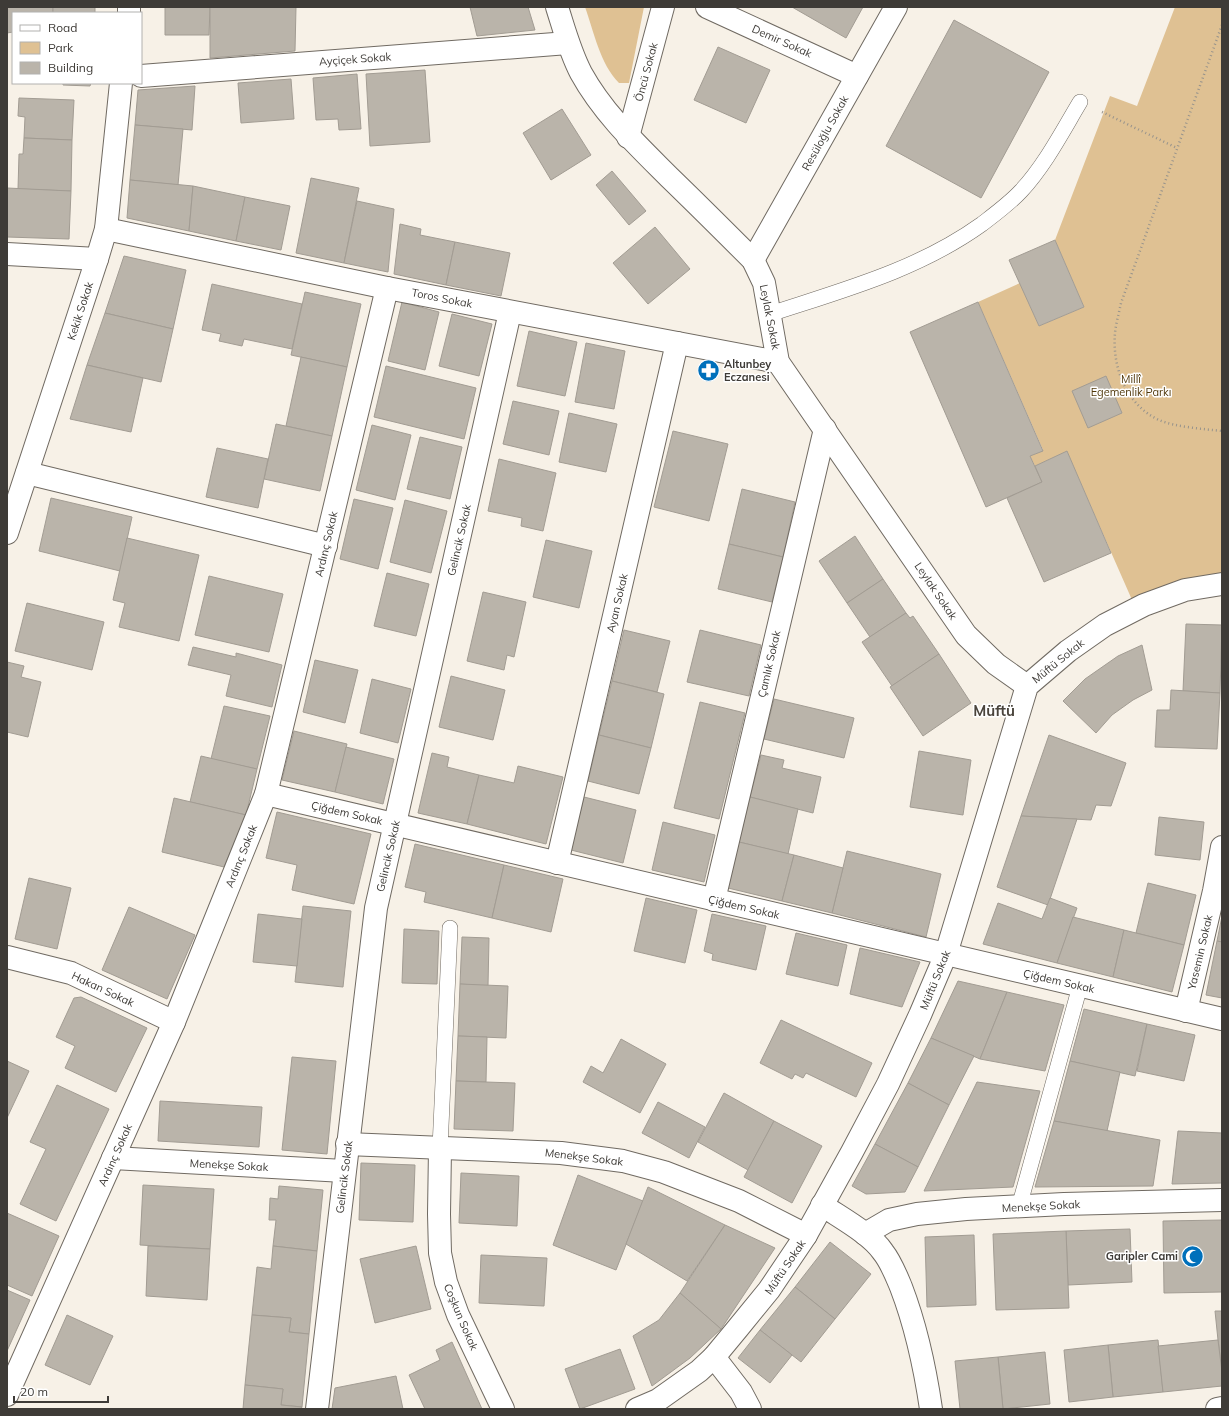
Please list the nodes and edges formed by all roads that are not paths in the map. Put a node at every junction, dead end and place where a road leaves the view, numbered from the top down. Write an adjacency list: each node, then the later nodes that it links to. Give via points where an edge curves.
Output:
1 (557, 7): 5 (street, Leylak Sokak)
2 (663, 7): 10 (street, Öncü Sokak)
3 (707, 7): 7 (street, Demir Sokak)
4 (896, 7): 7 (street, Resüloğlu Sokak)
5 (568, 43): 6 (street, Ayçiçek Sokak); 10 (street, Leylak Sokak, via 591,90)
6 (142, 76)
7 (857, 76): 14 (street, Resüloğlu Sokak)
8 (121, 84): 11 (street, Kekik Sokak)
9 (1080, 102): 17 (lane, via 1040,168 1021,191 965,236 924,259 868,283)
10 (628, 137): 14 (street, Leylak Sokak)
11 (106, 229): 13 (street, Kekik Sokak); 15 (street, Toros Sokak)
12 (7, 254): 13 (street)
13 (97, 259): 21 (street, Kekik Sokak)
14 (753, 260): 17 (street, Leylak Sokak, via 764,283)
15 (387, 288): 16 (street, Toros Sokak); 24 (street, Ardınç Sokak)
16 (510, 312): 18 (street, Toros Sokak); 28 (street, Gelincik Sokak)
17 (770, 314): 19 (street, Leylak Sokak)
18 (677, 343): 19 (street, Toros Sokak); 30 (street, Ayan Sokak)
19 (778, 362): 20 (street, Leylak Sokak)
20 (825, 429): 26 (street, Leylak Sokak, via 966,635 996,664); 31 (street, Çamlık Sokak)
21 (27, 473): 22 (street, Kekik Sokak); 24 (street)
22 (14, 492): 23 (street, Kekik Sokak)
23 (7, 532)
24 (326, 546): 27 (street, Ardınç Sokak)
25 (1222, 584): 26 (street, Müftü Sokak, via 1185,590 1144,605 1105,625 1068,651)
26 (1027, 686): 33 (street, Müftü Sokak)
27 (266, 794): 28 (street, Çiğdem Sokak); 38 (street, Ardınç Sokak)
28 (396, 824): 30 (street, Çiğdem Sokak); 39 (street, Gelincik Sokak, via 376,908)
29 (1222, 847): 36 (street, Yasemin Sokak)
30 (557, 863): 31 (street, Çiğdem Sokak)
31 (714, 900): 33 (street, Çiğdem Sokak)
32 (450, 928): 40 (lane)
33 (946, 954): 35 (street, Çiğdem Sokak); 44 (street, Müftü Sokak, via 888,1084)
34 (7, 957): 38 (street, Hakan Sokak, via 71,973)
35 (1080, 986): 36 (street, Çiğdem Sokak); 45 (lane)
36 (1186, 1011): 37 (street, Çiğdem Sokak)
37 (1222, 1019)
38 (174, 1022): 41 (street, Ardınç Sokak)
39 (347, 1144): 40 (street, Menekşe Sokak); 42 (street, Gelincik Sokak)
40 (440, 1148): 47 (street, Menekşe Sokak, via 561,1153 623,1161 664,1172 739,1201); 52 (street, Coşkun Sokak, via 440,1253 446,1282 458,1315)
41 (113, 1158): 42 (street, Menekşe Sokak); 49 (street, Ardınç Sokak)
42 (344, 1171): 51 (street, Gelincik Sokak)
43 (1222, 1200): 45 (street, Menekşe Sokak)
44 (822, 1206): 46 (street); 47 (street, Müftü Sokak)
45 (1019, 1207): 46 (street, Menekşe Sokak, via 917,1214 889,1220)
46 (865, 1234): 55 (street, via 883,1251 896,1274 910,1310 926,1375)
47 (806, 1235): 48 (street, Müftü Sokak, via 770,1290)
48 (714, 1357): 53 (street, Müftü Sokak, via 700,1371 658,1400); 54 (street, via 741,1392)
49 (7, 1395)
50 (1222, 1408): 56 (street)
51 (317, 1409)
52 (503, 1409)
53 (637, 1409)
54 (750, 1409)
55 (931, 1409)
56 (1218, 1409)

